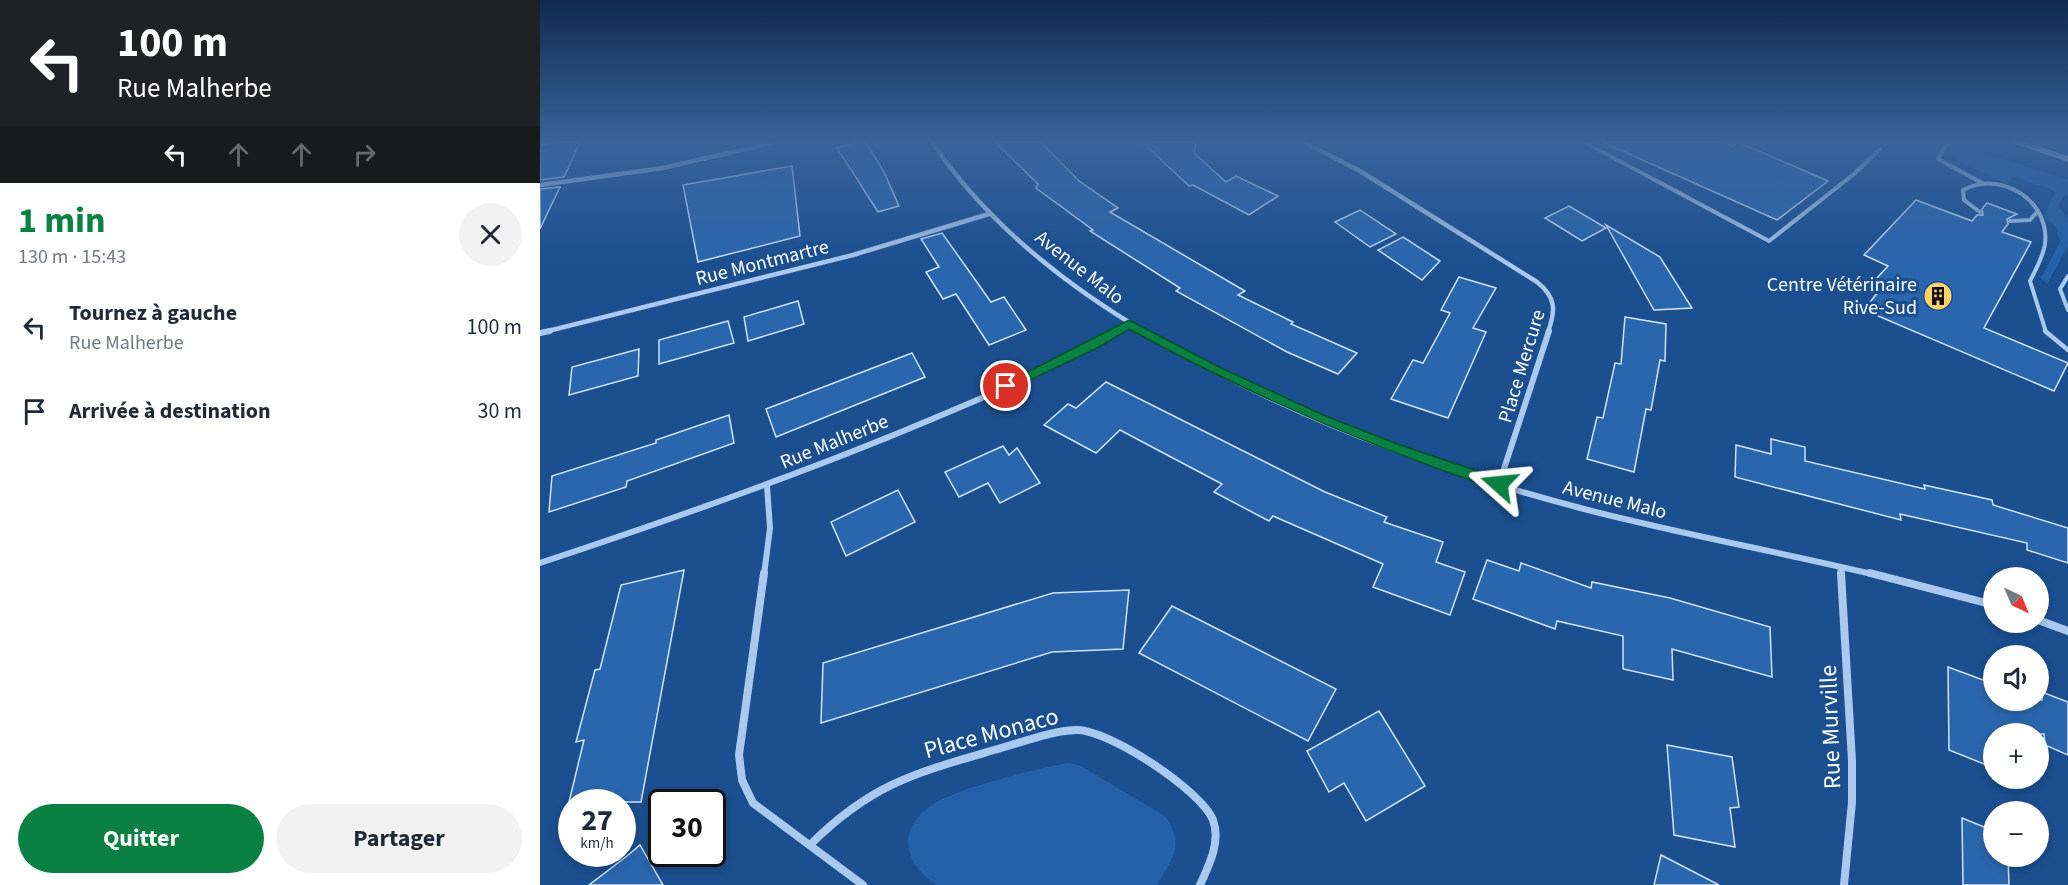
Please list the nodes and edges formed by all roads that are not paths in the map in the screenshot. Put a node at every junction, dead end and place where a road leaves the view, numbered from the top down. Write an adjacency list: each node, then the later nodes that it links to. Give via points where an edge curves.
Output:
1 (962, 183): 8 (street, Avenue Malo)
2 (1380, 183): 17 (street, Place Mercure, via 1537,282 1553,298 1553,318)
3 (1661, 183): 4 (lane, via 1769,241)
4 (1842, 183)
5 (1984, 184): 6 (lane, via 2020,191); 7 (lane, via 1970,185 1962,192 1964,200)
6 (2038, 211): 9 (lane, via 2030,220); 16 (lane, via 2046,225 2048,248 2030,281 2045,332)
7 (1980, 212)
8 (989, 214): 14 (street, Avenue Malo, via 1082,291); 15 (street, Rue Montmartre, via 854,255)
9 (2010, 221)
10 (2068, 276): 11 (lane)
11 (2060, 289): 12 (lane); 13 (lane)
12 (2068, 293)
13 (2068, 310)
14 (1129, 324): 17 (street, Avenue Malo, via 1291,406 1366,438); 18 (street, Rue Malherbe, via 968,404)
15 (540, 333)
16 (2068, 350)
17 (1499, 484): 20 (street, Avenue Malo, via 1646,524)
18 (766, 486): 19 (street, Rue Malherbe); 24 (street, via 770,528 738,755 739,776 753,803)
19 (540, 564)
20 (1841, 568): 21 (street, Avenue Malo); 27 (street, Rue Murville, via 1852,761)
21 (1983, 602)
22 (2049, 624): 23 (street)
23 (2068, 631)
24 (810, 845): 25 (street); 26 (street, Place Monaco, via 866,797 900,780 935,766 1078,730 1095,732 1187,786 1203,801 1214,821 1216,843)
25 (863, 885)
26 (1200, 885)
27 (1844, 885)

